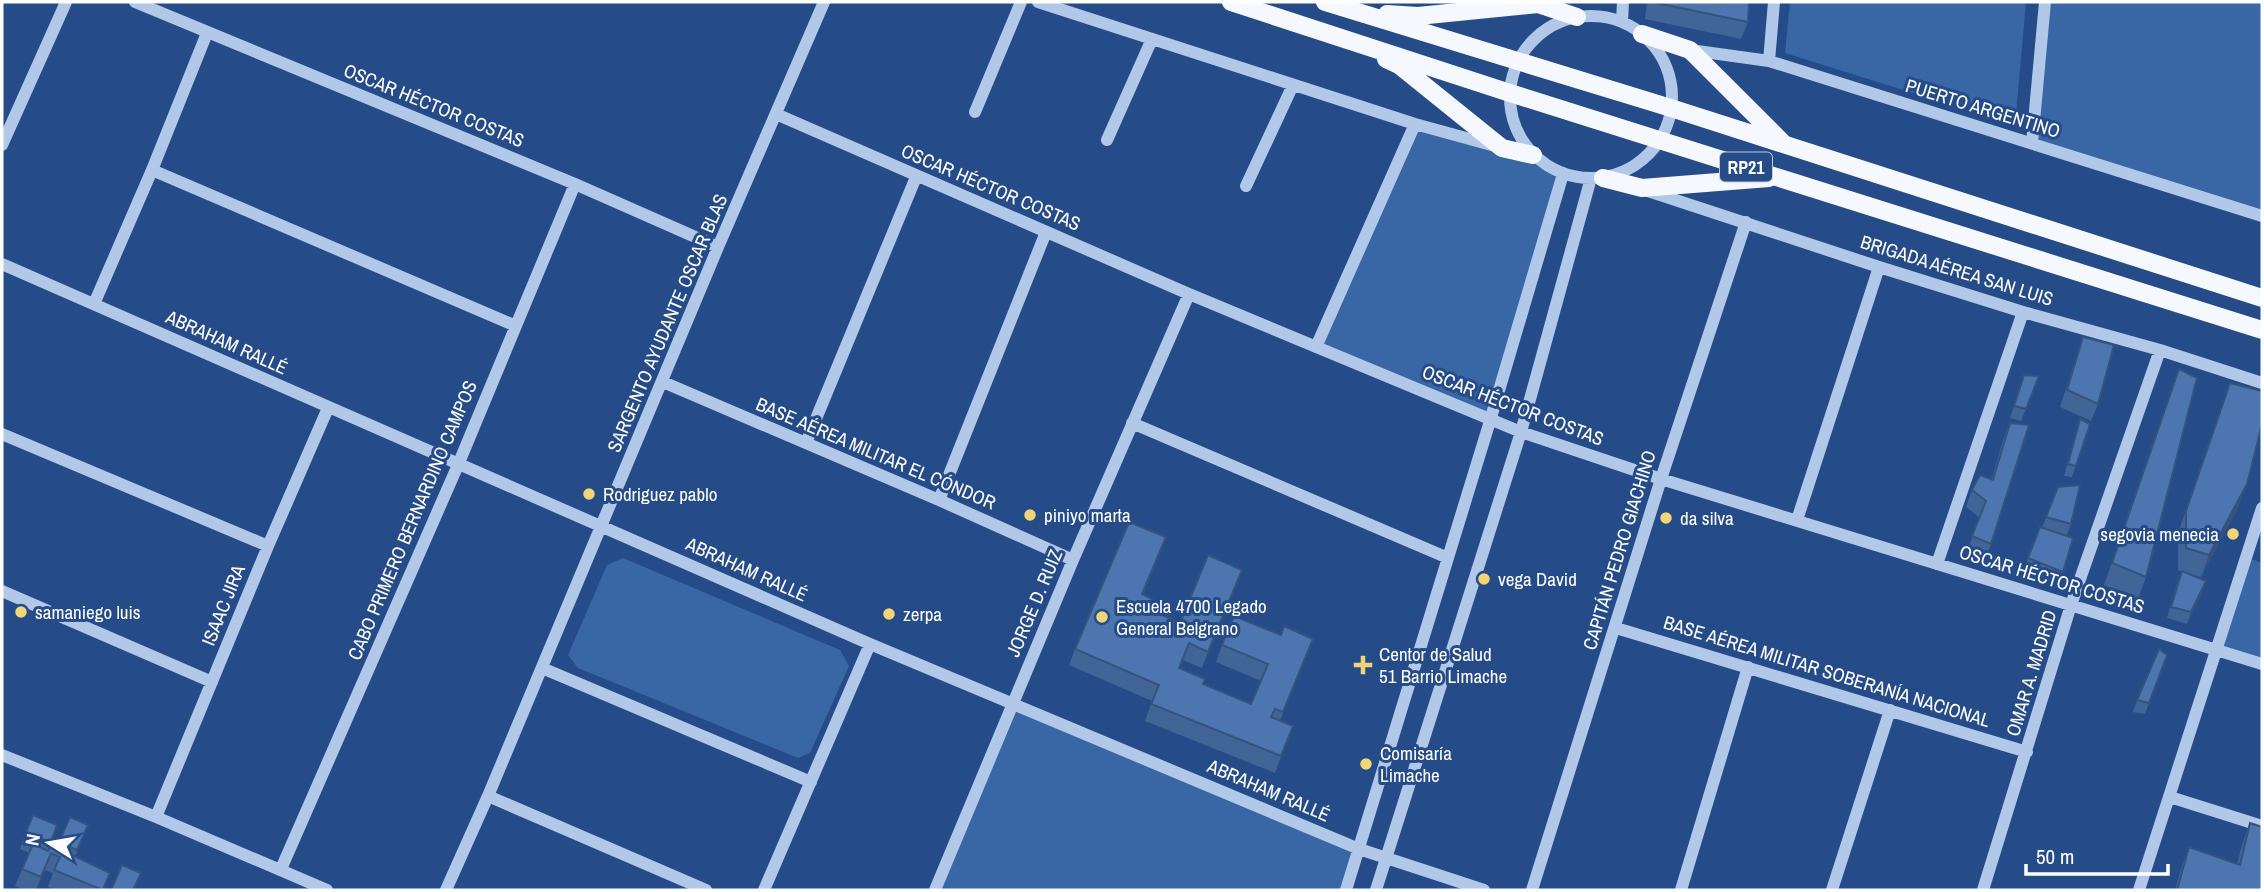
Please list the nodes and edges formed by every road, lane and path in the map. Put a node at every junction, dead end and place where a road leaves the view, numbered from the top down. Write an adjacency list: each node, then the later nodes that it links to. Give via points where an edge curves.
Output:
1 (66, 2): 32 (street)
2 (135, 2): 16 (street, OSCAR HÉCTOR COSTAS)
3 (824, 2): 27 (street, SARGENTO AYUDANTE OSCAR BLAS)
4 (1021, 2): 26 (street)
5 (1038, 2): 18 (street)
6 (1231, 2): 19 (main road, RP21)
7 (1325, 2): 13 (main road, RP21)
8 (1587, 2): 14 (street)
9 (1623, 2): 15 (street)
10 (1774, 2): 22 (street)
11 (2045, 2): 31 (street)
12 (1535, 3): 13 (main road, via 1418,16); 14 (main road)
13 (1357, 12): 21 (main road, RP21)
14 (1581, 16): 15 (street); 21 (street, via 1553,25 1533,40)
15 (1622, 22): 17 (street)
16 (207, 33): 36 (street); 41 (street, OSCAR HÉCTOR COSTAS)
17 (1642, 34): 20 (main road); 25 (street, via 1660,54 1670,80)
18 (1152, 39): 23 (street); 30 (street)
19 (1349, 40): 24 (main road, RP21); 34 (main road, via 1399,65)
20 (1690, 50): 22 (street, PUERTO ARGENTINO); 33 (main road)
21 (1518, 61): 24 (street); 25 (main road, RP21)
22 (1769, 61): 31 (street, PUERTO ARGENTINO)
23 (1293, 85): 28 (street); 42 (street)
24 (1510, 93): 29 (main road, RP21); 35 (street, via 1515,124)
25 (1671, 108): 29 (street); 33 (main road, RP21)
26 (975, 112)
27 (776, 114): 38 (street, OSCAR HÉCTOR COSTAS); 47 (street, SARGENTO AYUDANTE OSCAR BLAS)
28 (1415, 124): 34 (street); 56 (street)
29 (1660, 139): 39 (main road, RP21); 40 (street, via 1626,171)
30 (1107, 140)
31 (2032, 143): 44 (street, PUERTO ARGENTINO)
32 (2, 145)
33 (1786, 146): 51 (main road, RP21)
34 (1502, 148): 35 (main road)
35 (1533, 155): 37 (street)
36 (152, 170): 52 (street); 54 (street)
37 (1563, 174): 40 (street); 61 (street)
38 (916, 177): 46 (street, OSCAR HÉCTOR COSTAS); 65 (street)
39 (1779, 177): 43 (main road); 55 (main road, RP21)
40 (1597, 178): 43 (main road); 63 (street)
41 (575, 184): 47 (street, OSCAR HÉCTOR COSTAS); 54 (street, CABO PRIMERO BERNARDINO CAMPOS)
42 (1246, 186)
43 (1642, 188): 45 (street, BRIGADA AÉREA SAN LUIS)
44 (2262, 216)
45 (1746, 222): 49 (street, BRIGADA AÉREA SAN LUIS); 67 (street, CAPITÁN PEDRO GIACHINO)
46 (1046, 232): 50 (street, OSCAR HÉCTOR COSTAS); 68 (street)
47 (718, 247): 58 (street, SARGENTO AYUDANTE OSCAR BLAS)
48 (2, 264): 52 (street, ABRAHAM RALLÉ)
49 (1879, 267): 53 (street, BRIGADA AÉREA SAN LUIS); 70 (street)
50 (1189, 293): 56 (street, OSCAR HÉCTOR COSTAS); 62 (street, JORGE D. RUIZ)
51 (2262, 298)
52 (94, 304): 60 (street, ABRAHAM RALLÉ)
53 (2023, 312): 57 (street, BRIGADA AÉREA SAN LUIS); 75 (street)
54 (516, 326): 66 (street, CABO PRIMERO BERNARDINO CAMPOS)
55 (2262, 330)
56 (1316, 347): 61 (street, OSCAR HÉCTOR COSTAS)
57 (2160, 350): 59 (street, BRIGADA AÉREA SAN LUIS); 77 (street, OMAR A. MADRID)
58 (663, 382): 65 (street, BASE AÉREA MILITAR EL CÓNDOR); 71 (street, SARGENTO AYUDANTE OSCAR BLAS)
59 (2262, 383)
60 (328, 408): 66 (street, ABRAHAM RALLÉ); 72 (street, ISAAC JIRA)
61 (1490, 421): 63 (street, OSCAR HÉCTOR COSTAS); 73 (street)
62 (1132, 423): 73 (street); 74 (street, JORGE D. RUIZ)
63 (1521, 432): 67 (street, OSCAR HÉCTOR COSTAS); 95 (street)
64 (2, 434): 72 (street)
65 (806, 443): 68 (street, BASE AÉREA MILITAR EL CÓNDOR)
66 (458, 465): 71 (street, ABRAHAM RALLÉ); 96 (street, CABO PRIMERO BERNARDINO CAMPOS)
67 (1661, 479): 70 (street, OSCAR HÉCTOR COSTAS); 78 (street, CAPITÁN PEDRO GIACHINO)
68 (939, 500): 74 (street, BASE AÉREA MILITAR EL CÓNDOR)
69 (2262, 508): 80 (street)
70 (1797, 520): 75 (street, OSCAR HÉCTOR COSTAS)
71 (601, 526): 79 (street, ABRAHAM RALLÉ); 83 (street, SARGENTO AYUDANTE OSCAR BLAS)
72 (268, 545): 84 (street, ISAAC JIRA)
73 (1448, 558): 94 (street)
74 (1073, 560): 85 (street, JORGE D. RUIZ)
75 (1937, 564): 77 (street, OSCAR HÉCTOR COSTAS)
76 (2, 591): 84 (street)
77 (2071, 605): 80 (street, OSCAR HÉCTOR COSTAS); 87 (street, OMAR A. MADRID)
78 (1616, 628): 82 (street, BASE AÉREA MILITAR SOBERANÍA NACIONAL); 105 (street, CAPITÁN PEDRO GIACHINO)
79 (870, 644): 85 (street, ABRAHAM RALLÉ); 89 (street)
80 (2216, 649): 81 (street, OSCAR HÉCTOR COSTAS); 91 (street)
81 (2262, 664)
82 (1748, 667): 86 (street, BASE AÉREA MILITAR SOBERANÍA NACIONAL); 106 (street)
83 (542, 668): 89 (street); 90 (street, SARGENTO AYUDANTE OSCAR BLAS)
84 (212, 682): 92 (street, ISAAC JIRA)
85 (1013, 702): 94 (street, ABRAHAM RALLÉ); 101 (street, JORGE D. RUIZ)
86 (1890, 710): 87 (street, BASE AÉREA MILITAR SOBERANÍA NACIONAL); 107 (street)
87 (2027, 752): 108 (street, OMAR A. MADRID)
88 (2, 755): 92 (street)
89 (811, 782): 100 (street)
90 (488, 796): 98 (street, SARGENTO AYUDANTE OSCAR BLAS); 99 (street)
91 (2170, 797): 93 (street); 109 (street)
92 (156, 817): 96 (street)
93 (2262, 826)
94 (1359, 849): 95 (street, ABRAHAM RALLÉ); 102 (street)
95 (1386, 858): 103 (street); 104 (street, ABRAHAM RALLÉ)
96 (281, 869): 97 (street)
97 (327, 890)
98 (446, 890)
99 (706, 890)
100 (764, 890)
101 (935, 890)
102 (1346, 890)
103 (1376, 890)
104 (1483, 890)
105 (1532, 890)
106 (1681, 890)
107 (1832, 890)
108 (1983, 890)
109 (2140, 890)

